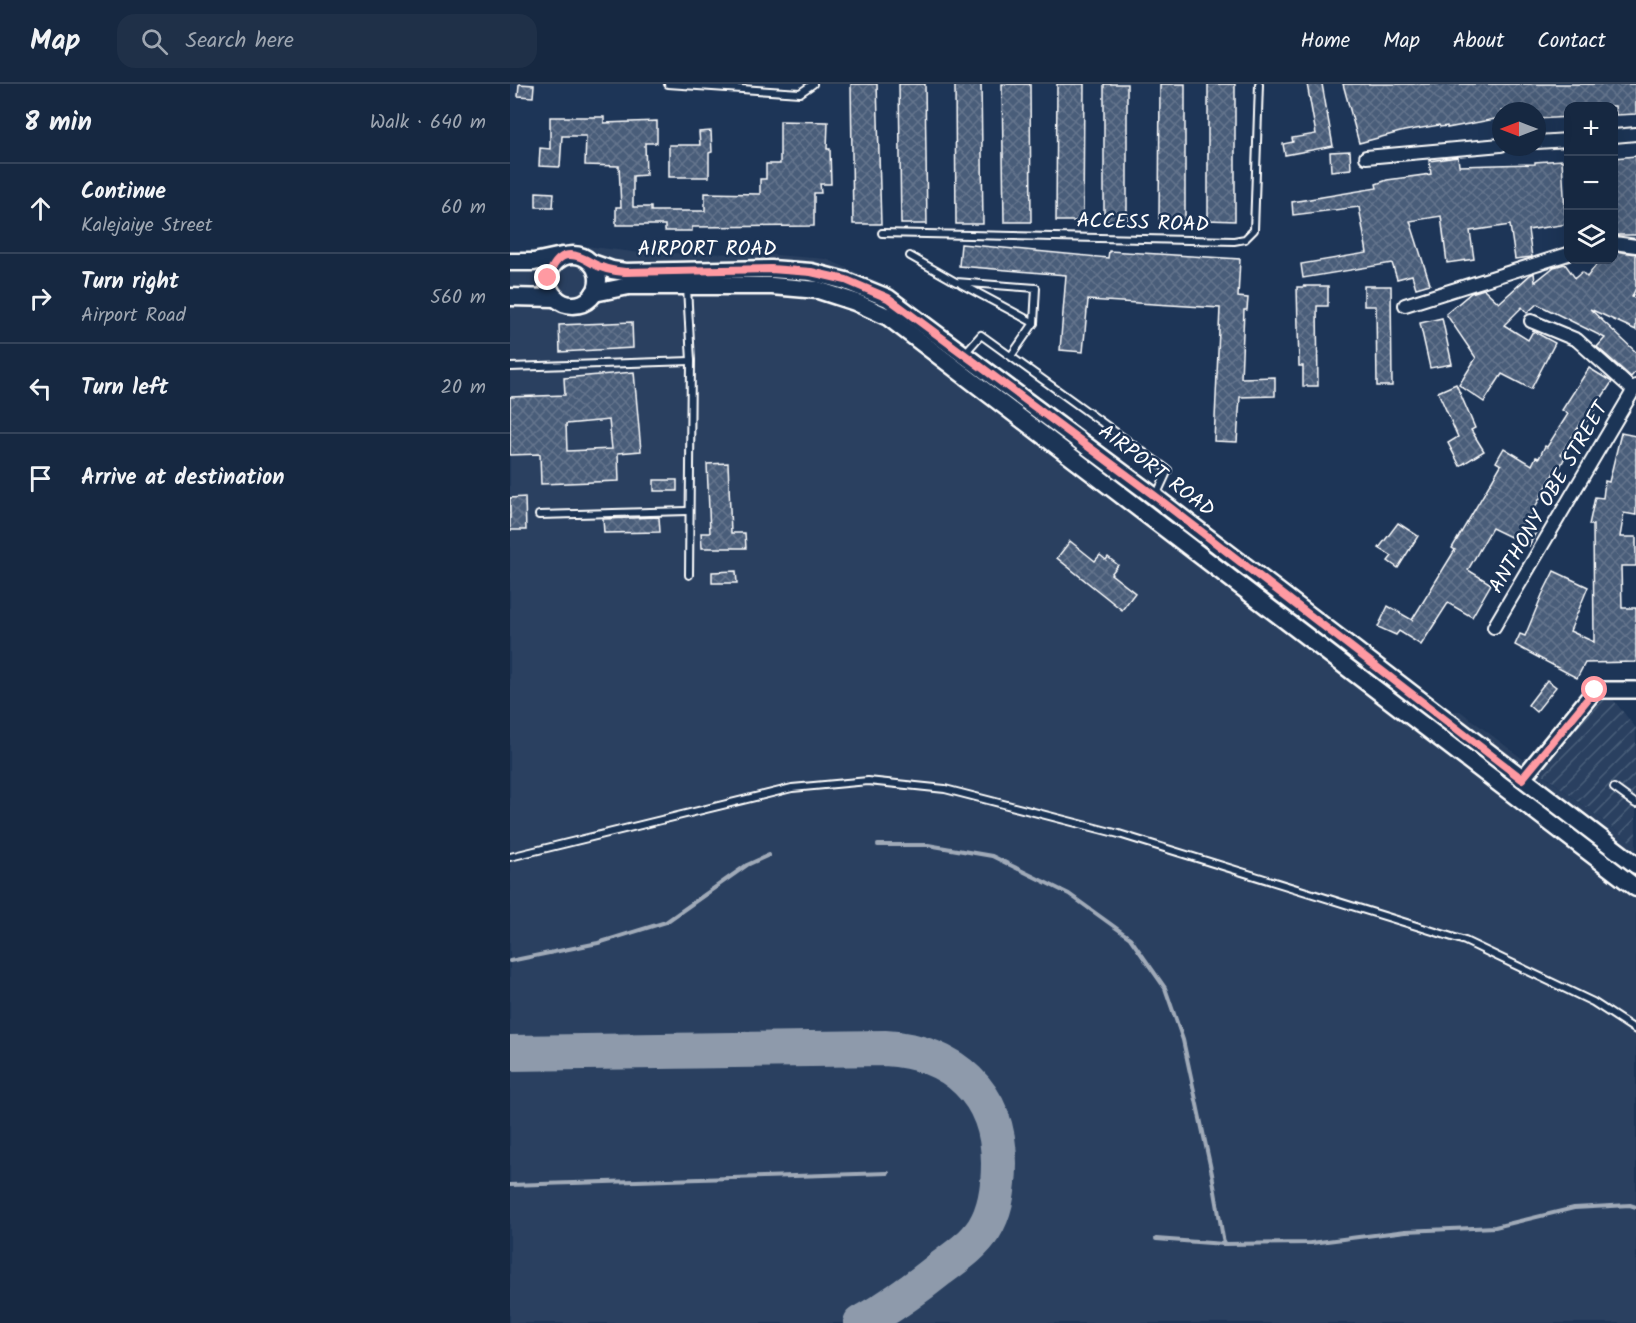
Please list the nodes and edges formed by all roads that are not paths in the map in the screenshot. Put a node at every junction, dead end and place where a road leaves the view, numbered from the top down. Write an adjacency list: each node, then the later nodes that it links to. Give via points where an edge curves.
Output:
1 (668, 84): 2 (lane, via 800,93)
2 (813, 84)
3 (1259, 84): 10 (lane, ACCESS ROAD, via 1254,230 1245,239 1234,242)
4 (1636, 134): 5 (street)
5 (1618, 136)
6 (1564, 140): 7 (street)
7 (1546, 141)
8 (1492, 147): 9 (street)
9 (1366, 157)
10 (882, 233)
11 (1618, 244): 12 (street)
12 (1636, 246)
13 (569, 255): 16 (main road); 17 (main road); 22 (main road, via 559,259 548,278)
14 (910, 256): 18 (lane)
15 (1564, 256): 23 (street)
16 (510, 262)
17 (592, 263): 20 (main road, via 598,275); 26 (main road, AIRPORT ROAD, via 625,272 771,269 846,280 888,298)
18 (956, 282): 25 (lane); 25 (lane, via 1036,288)
19 (687, 286): 20 (main road, AIRPORT ROAD, via 629,286); 28 (lane); 42 (main road, AIRPORT ROAD, via 772,286 818,291 888,316)
20 (594, 293): 22 (main road, via 580,304 563,303)
21 (510, 297): 22 (main road)
22 (556, 298)
23 (1405, 305)
24 (1532, 321): 30 (street, via 1577,340)
25 (1034, 323): 27 (lane)
26 (964, 353): 27 (lane, via 981,335); 31 (main road, AIRPORT ROAD)
27 (1011, 356): 31 (lane, via 1168,470)
28 (691, 361): 29 (lane); 32 (lane)
29 (510, 367)
30 (1635, 388): 35 (street, ANTHONY OBE STREET)
31 (1155, 496): 37 (main road, AIRPORT ROAD)
32 (688, 511): 33 (lane); 34 (lane)
33 (539, 515)
34 (689, 575)
35 (1494, 627)
36 (1636, 690): 37 (street, via 1595,690)
37 (1522, 779): 41 (main road, AIRPORT ROAD)
38 (1614, 788): 39 (lane)
39 (1636, 804)
40 (510, 857): 43 (lane, via 792,788 868,781 945,789 1119,834 1465,941 1593,1002)
41 (1636, 865)
42 (1636, 888)
43 (1636, 1030)

